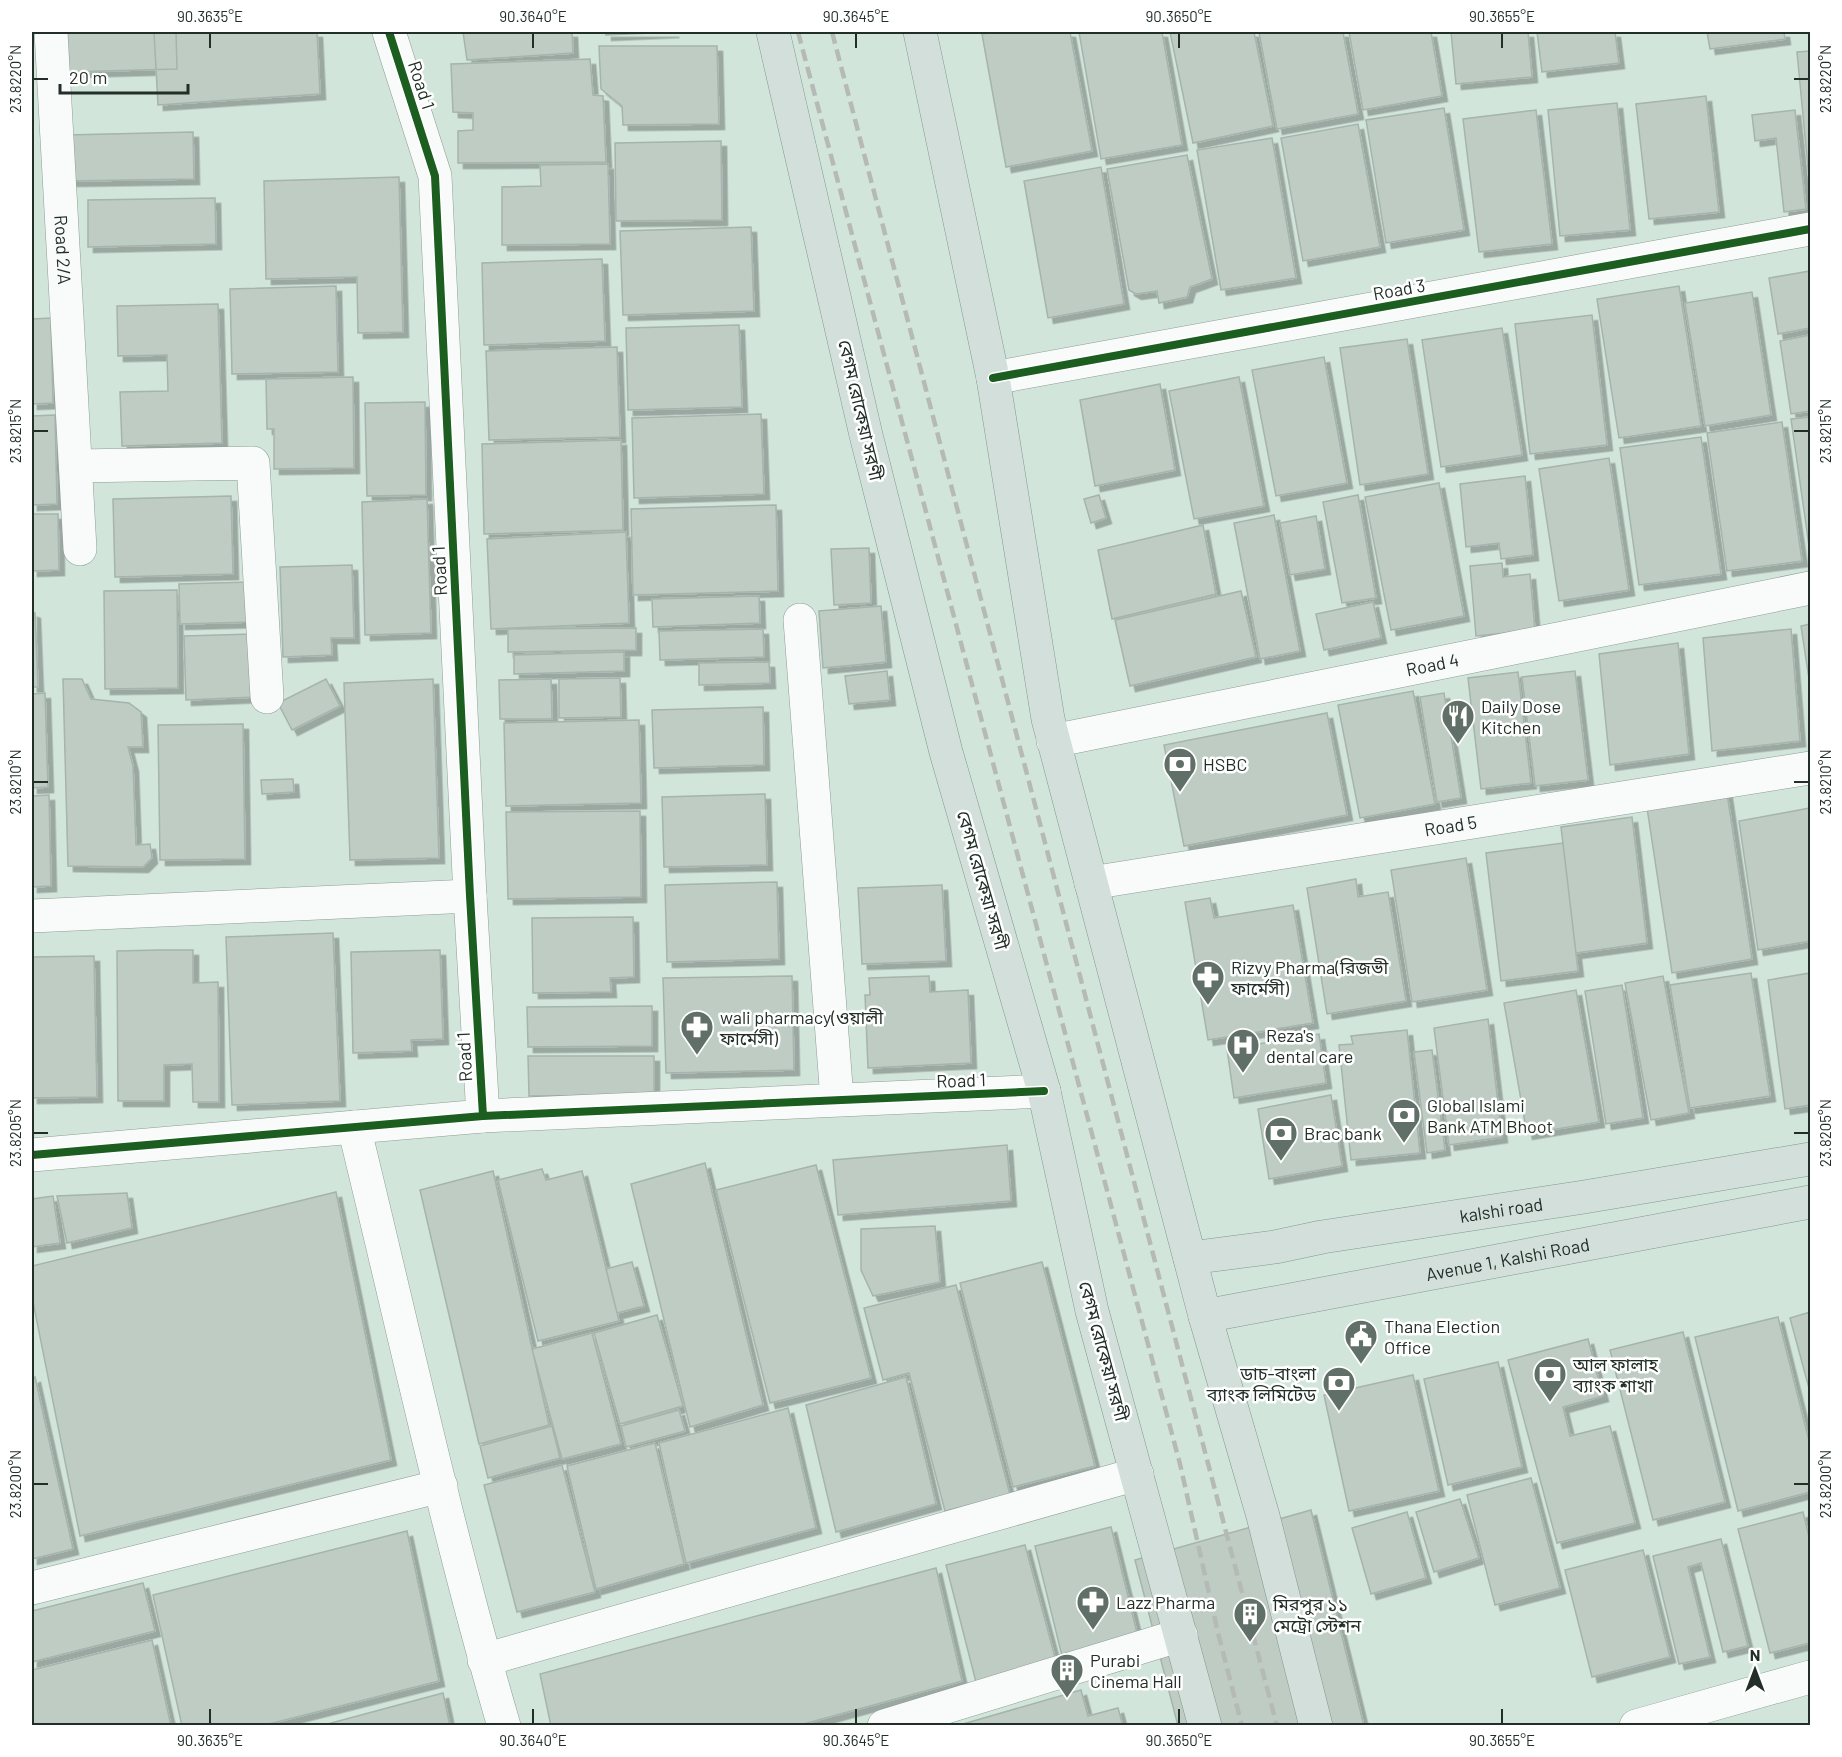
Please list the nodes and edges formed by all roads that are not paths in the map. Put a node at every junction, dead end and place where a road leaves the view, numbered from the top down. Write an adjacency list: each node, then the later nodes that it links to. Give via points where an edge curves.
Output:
1 (51, 32): 7 (street, Road 2/A)
2 (389, 32): 15 (street, Road 1, via 435,176)
3 (773, 32): 17 (main road, বেগম রোকেয়া সরণী, via 866,435 946,752)
4 (920, 32): 6 (main road)
5 (1810, 229): 6 (street, Road 3)
6 (993, 378): 12 (main road)
7 (77, 466): 8 (street, Road 2/A); 11 (street, via 253,463)
8 (81, 549)
9 (1810, 588): 12 (street, Road 4)
10 (800, 620): 18 (street)
11 (267, 698)
12 (1053, 741): 14 (main road)
13 (1810, 768): 14 (street, Road 5)
14 (1091, 883): 24 (main road)
15 (470, 896): 16 (street); 19 (street, Road 1)
16 (32, 916)
17 (1044, 1091): 18 (street, Road 1); 26 (main road, বেগম রোকেয়া সরণী, via 1092,1311)
18 (837, 1099): 19 (street, Road 1)
19 (483, 1116): 20 (street, Road 1)
20 (354, 1127): 21 (street, Road 1); 27 (street)
21 (32, 1155)
22 (1810, 1159): 24 (main road, kalshi road)
23 (1810, 1202): 25 (main road, Avenue 1, Kalshi Road)
24 (1190, 1258): 25 (main road)
25 (1205, 1316): 35 (main road, via 1263,1516)
26 (1137, 1474): 29 (main road, বেগম রোকেয়া সরণী); 30 (street)
27 (441, 1486): 28 (street); 30 (street)
28 (32, 1588)
29 (1181, 1635): 33 (street); 34 (main road, বেগম রোকেয়া সরণী)
30 (484, 1660): 32 (street)
31 (1810, 1677): 36 (street)
32 (504, 1725)
33 (884, 1725)
34 (1205, 1725)
35 (1316, 1725)
36 (1636, 1725)

